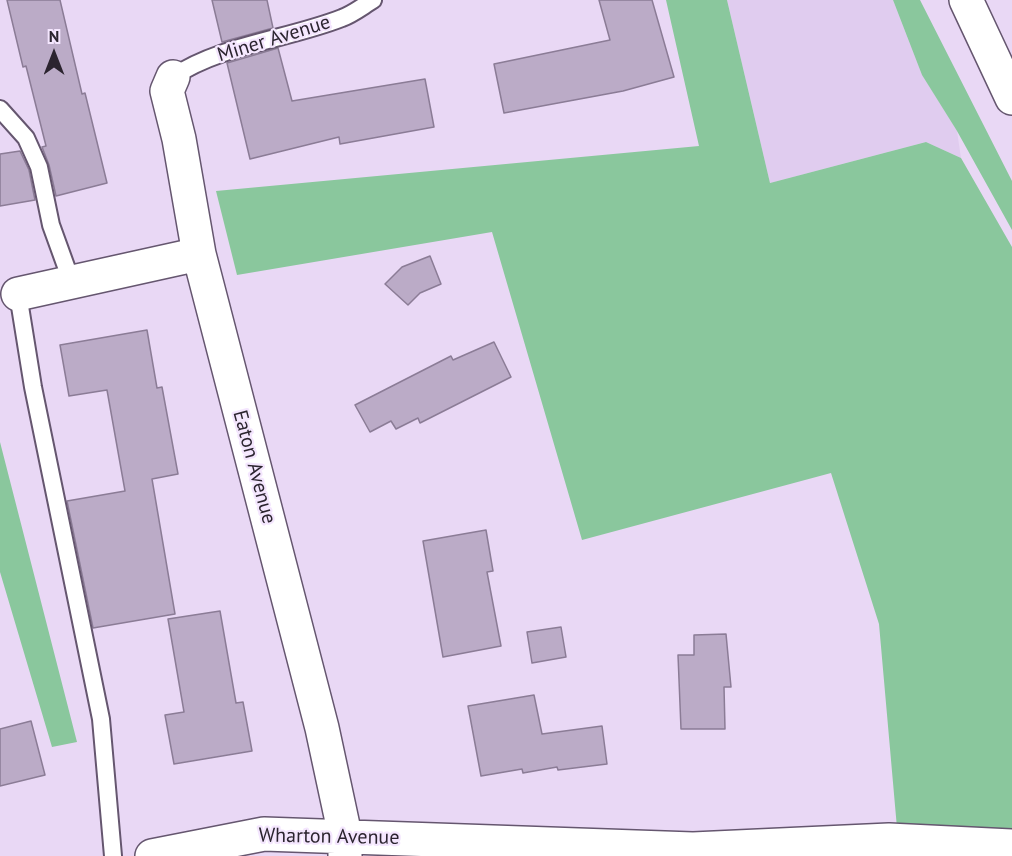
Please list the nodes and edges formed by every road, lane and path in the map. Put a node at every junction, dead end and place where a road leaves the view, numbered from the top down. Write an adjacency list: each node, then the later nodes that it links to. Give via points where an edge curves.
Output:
1 (374, 0): 3 (lane, Miner Avenue, via 343,18 214,58)
2 (966, 0): 4 (main road)
3 (173, 77): 6 (main road, Eaton Avenue, via 167,91)
4 (1012, 98)
5 (0, 109): 7 (lane, via 26,138 39,167 51,225)
6 (200, 254): 7 (main road); 9 (main road, Eaton Avenue, via 322,728)
7 (72, 283): 8 (main road)
8 (18, 294): 11 (lane, via 33,387 101,719)
9 (345, 846): 10 (main road, Wharton Avenue, via 693,849 889,840); 12 (main road, Wharton Avenue, via 264,834)
10 (1012, 846)
11 (113, 856)
12 (152, 856)

